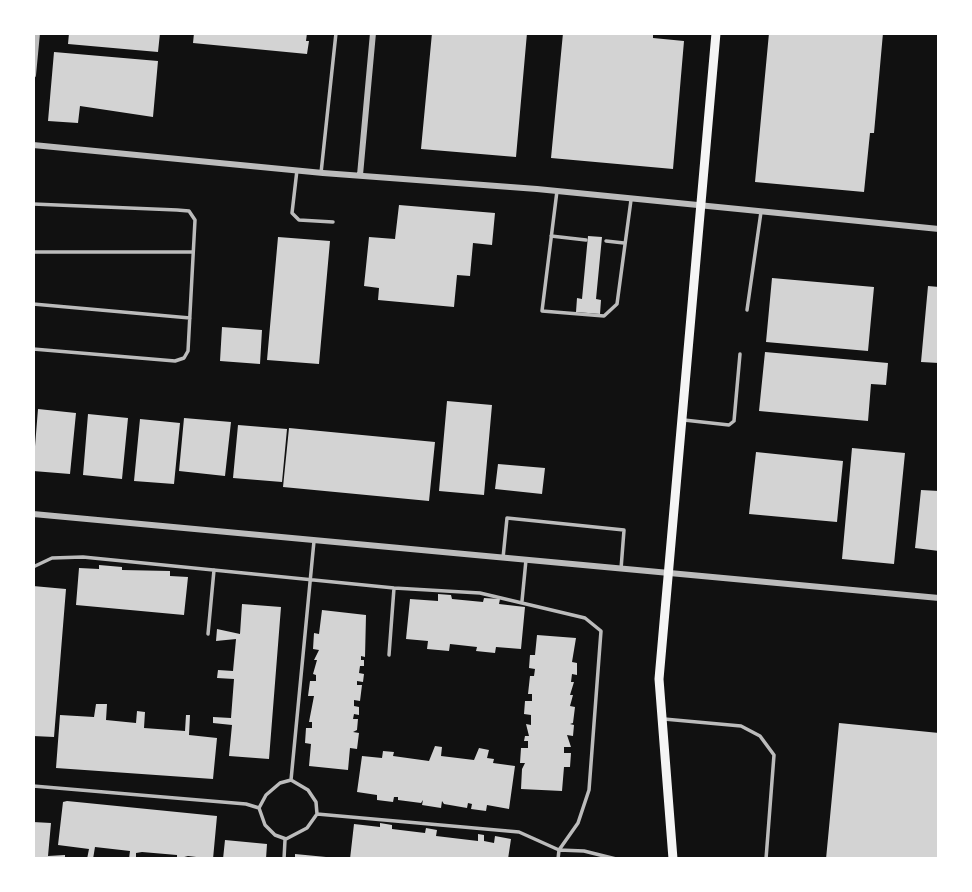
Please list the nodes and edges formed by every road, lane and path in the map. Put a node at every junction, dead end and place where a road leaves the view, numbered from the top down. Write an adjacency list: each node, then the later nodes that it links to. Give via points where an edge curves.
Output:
1 (37, 33): 5 (street)
2 (336, 33): 8 (lane)
3 (373, 33): 9 (street)
4 (716, 33): 13 (main road)
5 (33, 75)
6 (33, 145): 7 (street)
7 (297, 170): 8 (street); 15 (lane, via 292,213 299,220)
8 (321, 173): 9 (street)
9 (360, 175): 10 (street)
10 (557, 191): 11 (street); 17 (lane)
11 (631, 200): 13 (street); 20 (lane)
12 (33, 204): 22 (lane, via 189,211 195,220)
13 (703, 207): 14 (street); 28 (main road)
14 (761, 212): 16 (street); 24 (lane)
15 (333, 222)
16 (939, 229)
17 (551, 236): 18 (lane); 20 (lane, via 542,311 604,316 617,304)
18 (586, 240)
19 (606, 241): 20 (lane)
20 (625, 243)
21 (33, 252): 22 (lane)
22 (193, 252): 25 (lane)
23 (33, 304): 25 (lane)
24 (747, 310)
25 (190, 318): 26 (lane, via 188,351 175,361)
26 (33, 349)
27 (740, 354): 28 (lane, via 734,421 729,425)
28 (682, 420): 36 (main road)
29 (33, 514): 30 (street)
30 (314, 540): 31 (street); 37 (lane)
31 (503, 558): 32 (street); 34 (lane, via 507,518 624,530)
32 (526, 560): 34 (street); 40 (lane)
33 (33, 567): 35 (lane, via 52,558 83,558)
34 (621, 569): 36 (street)
35 (214, 570): 37 (lane); 41 (lane)
36 (669, 573): 39 (street); 43 (main road, via 659,679)
37 (309, 579): 38 (lane); 44 (lane)
38 (394, 588): 40 (lane, via 480,593); 42 (lane)
39 (939, 598)
40 (522, 601): 49 (lane, via 585,618 601,631 589,790 578,823)
41 (208, 634)
42 (389, 655)
43 (662, 718): 53 (main road); 54 (lane, via 741,726 760,736 774,755)
44 (291, 780): 46 (lane, via 280,783); 47 (lane, via 308,790)
45 (33, 786): 46 (lane)
46 (258, 808): 48 (lane, via 265,825)
47 (317, 814): 48 (lane, via 307,828); 49 (lane, via 519,832)
48 (286, 839): 50 (lane)
49 (559, 850): 51 (lane); 52 (lane)
50 (284, 859)
51 (558, 859)
52 (616, 859)
53 (673, 859)
54 (766, 859)

